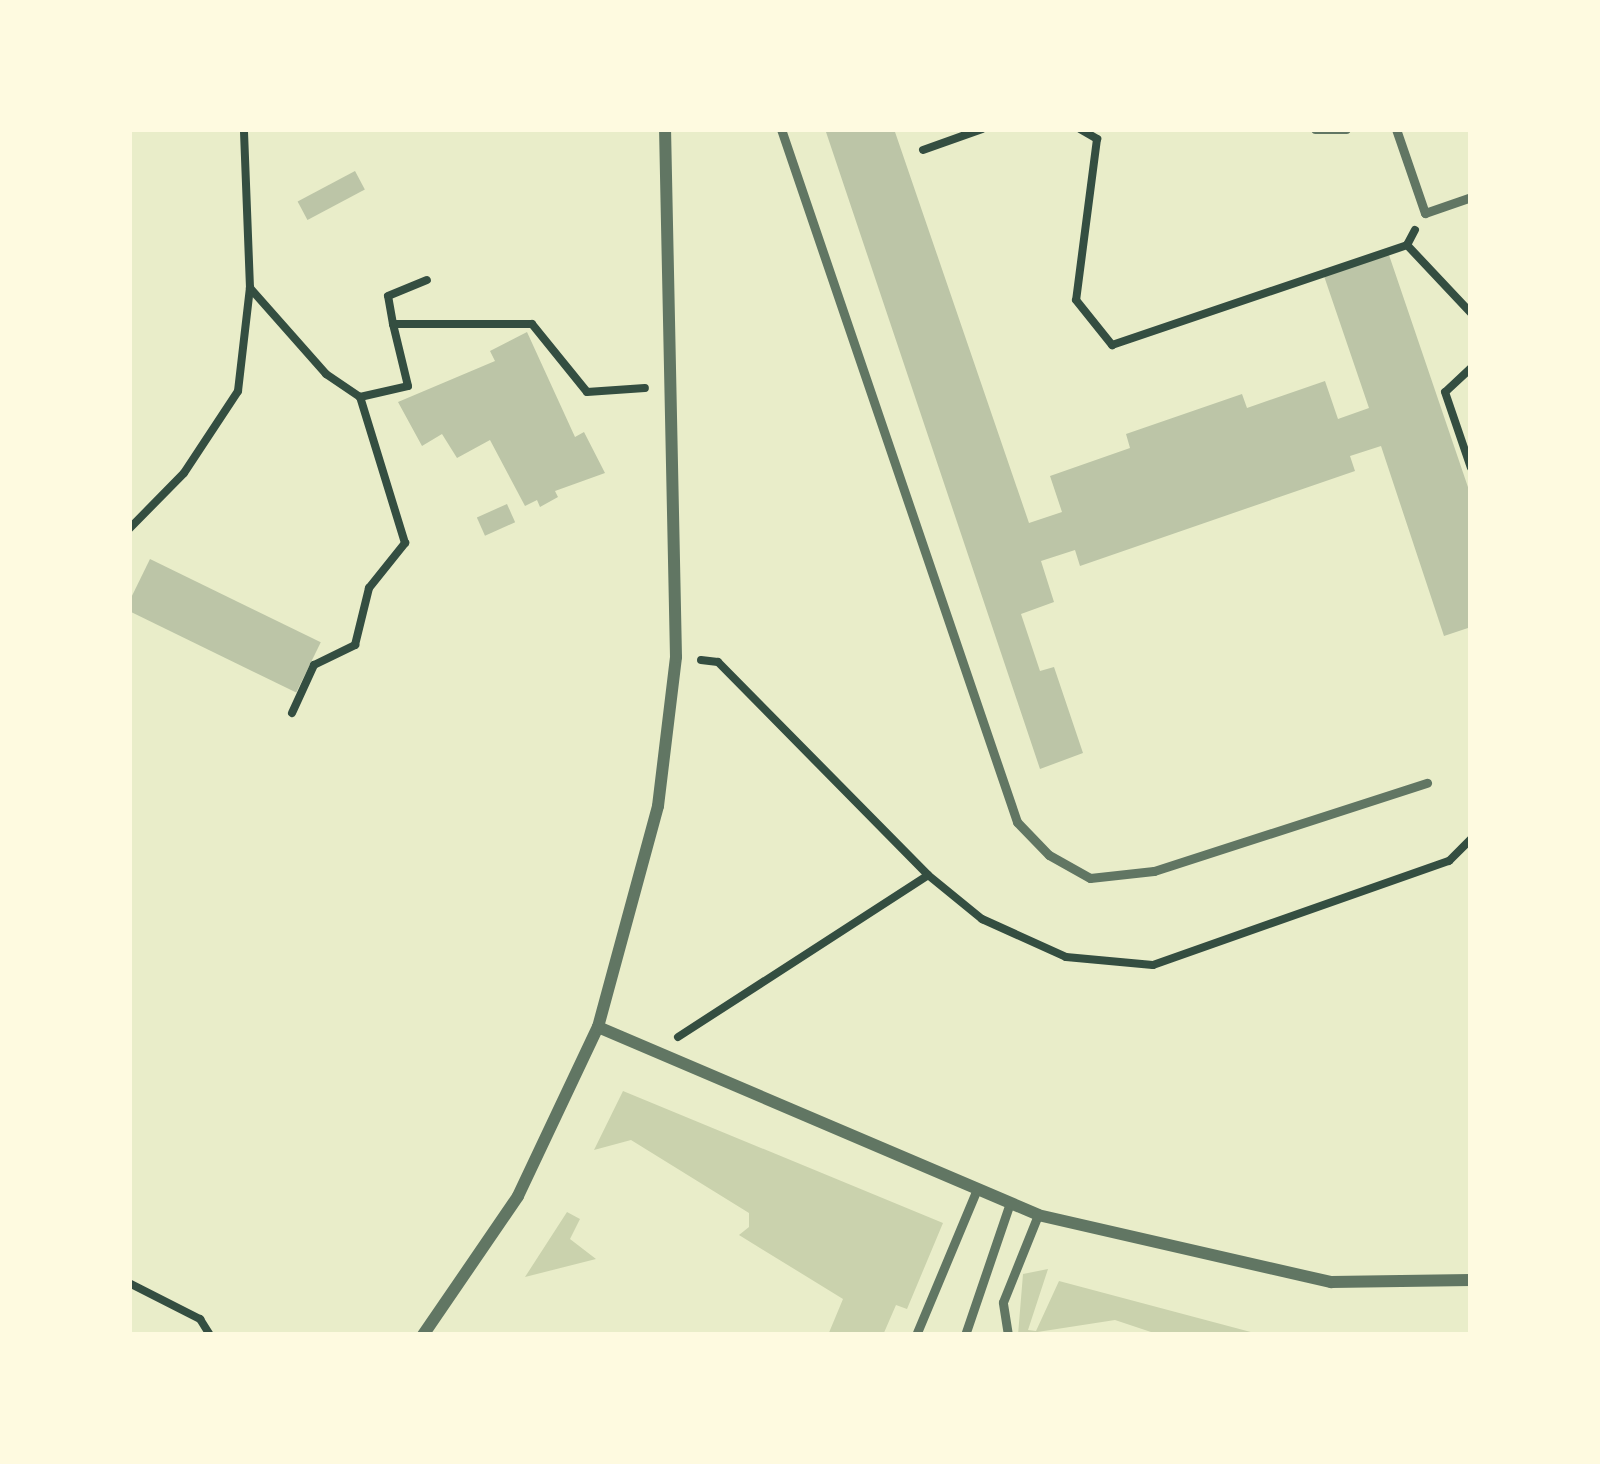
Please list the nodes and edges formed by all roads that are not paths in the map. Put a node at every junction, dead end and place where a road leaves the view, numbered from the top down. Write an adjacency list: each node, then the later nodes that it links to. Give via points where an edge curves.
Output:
1 (665, 129): 8 (street, via 676,657 658,806)
2 (781, 129): 7 (lane, via 1017,822 1090,878 1154,871)
3 (1315, 129): 4 (lane)
4 (1346, 129)
5 (1396, 129): 6 (lane, via 1425,213)
6 (1471, 197)
7 (1427, 783)
8 (598, 1027): 9 (street); 13 (street, via 518,1196)
9 (975, 1194): 10 (street); 14 (lane)
10 (1009, 1206): 11 (street); 15 (lane)
11 (1038, 1215): 12 (street, via 1331,1282); 16 (lane, via 1003,1302)
12 (1471, 1280)
13 (423, 1335)
14 (916, 1335)
15 (965, 1335)
16 (1007, 1335)

